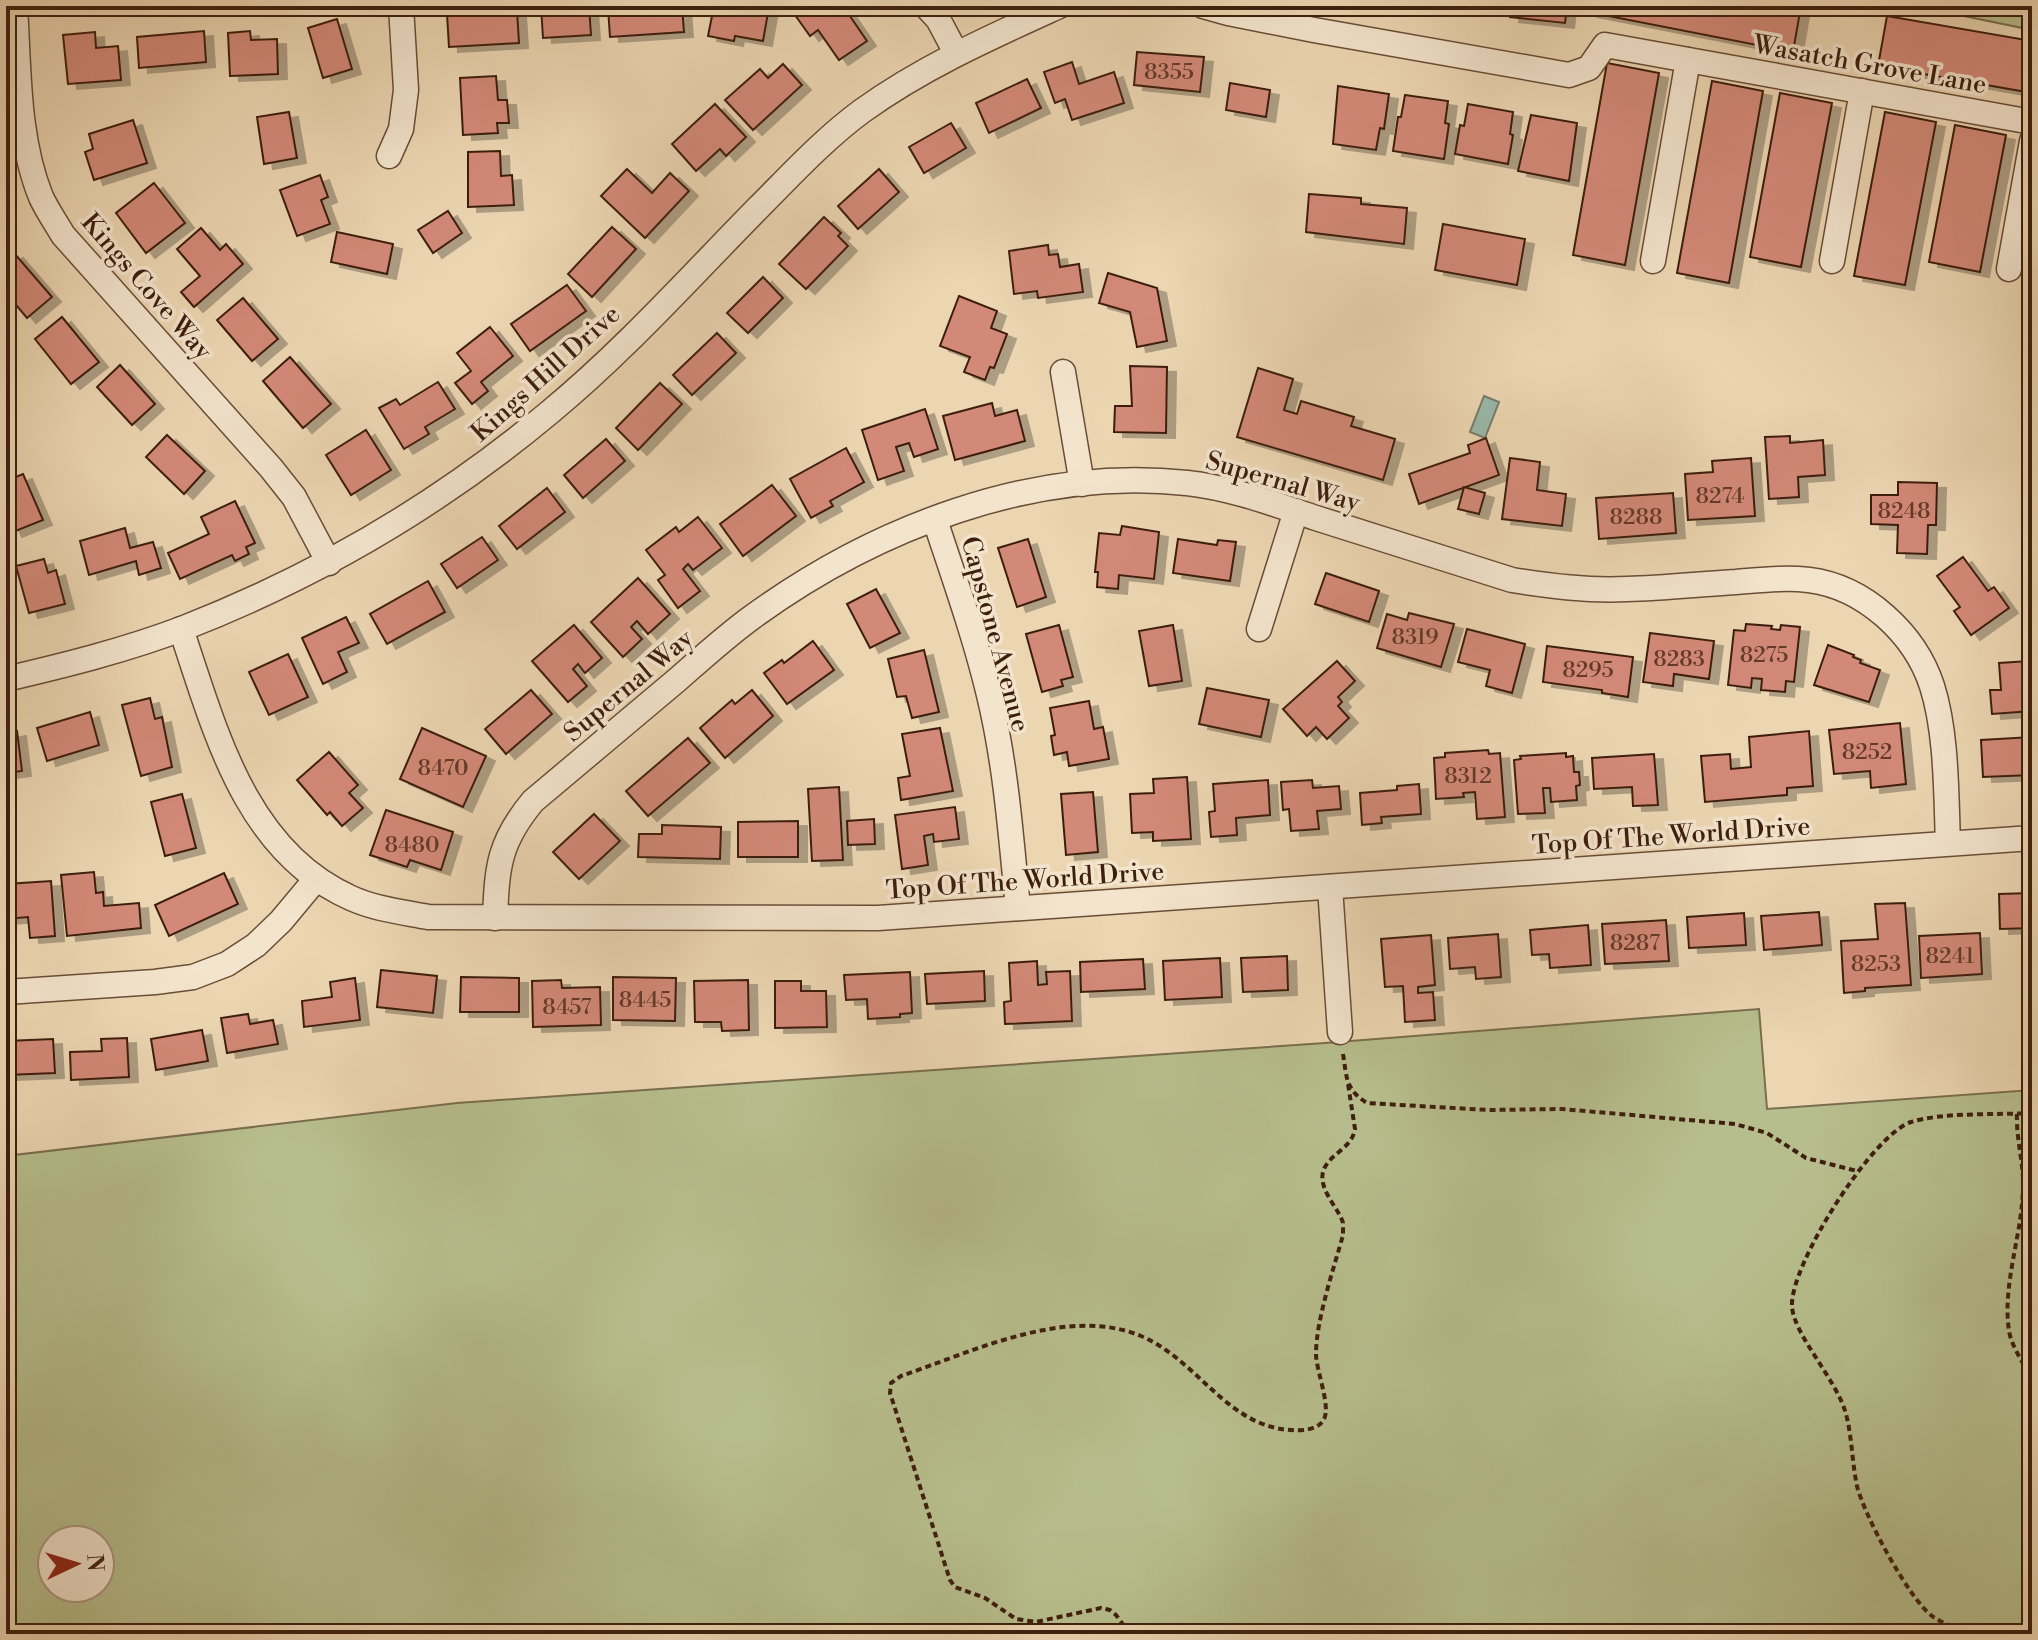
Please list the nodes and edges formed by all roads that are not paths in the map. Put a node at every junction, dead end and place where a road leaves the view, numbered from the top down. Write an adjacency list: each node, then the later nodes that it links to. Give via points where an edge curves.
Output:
1 (15, 6): 19 (street, Kings Cove Way, via 28,157 56,223 89,267 271,468 309,522)
2 (401, 6): 11 (street, via 406,90 401,129)
3 (926, 6): 6 (street)
4 (1059, 6): 6 (street, Kings Hill Drive)
5 (1203, 6): 7 (street, Wasatch Grove Lane, via 1569,75 1589,68 1605,45)
6 (956, 53): 19 (street, Kings Hill Drive, via 861,112 817,149 541,419 409,516)
7 (1688, 60): 8 (street, Wasatch Grove Lane); 12 (street)
8 (1862, 91): 9 (street, Wasatch Grove Lane); 13 (street)
9 (2032, 122)
10 (2032, 141): 14 (street)
11 (389, 156)
12 (1653, 261)
13 (1832, 261)
14 (2009, 269)
15 (1063, 372): 16 (street)
16 (1082, 484): 17 (street, Supernal Way, via 1189,483); 18 (street, Supernal Way, via 1010,497)
17 (1296, 511): 21 (street); 24 (street, Supernal Way, via 1512,580 1550,586 1626,589 1783,579 1841,589 1893,622 1916,652 1932,686 1940,722)
18 (935, 520): 27 (street, Capstone Avenue, via 989,696 1005,783); 28 (street, Supernal Way, via 870,546 750,618 533,801 502,850)
19 (329, 563): 20 (street, Kings Hill Drive)
20 (181, 629): 22 (street, Kings Hill Drive); 25 (street, Top Of The World Drive, via 237,782 284,852)
21 (1259, 629)
22 (6, 679)
23 (2032, 838): 24 (street, Top Of The World Drive)
24 (1948, 843): 26 (street, Top Of The World Drive)
25 (316, 879): 28 (street, Top Of The World Drive, via 352,899 389,910 428,917); 29 (street, via 256,945 193,977)
26 (1330, 887): 27 (street, Top Of The World Drive); 30 (street)
27 (1018, 908): 28 (street, Top Of The World Drive, via 878,918)
28 (495, 918)
29 (6, 992)
30 (1340, 1032)

